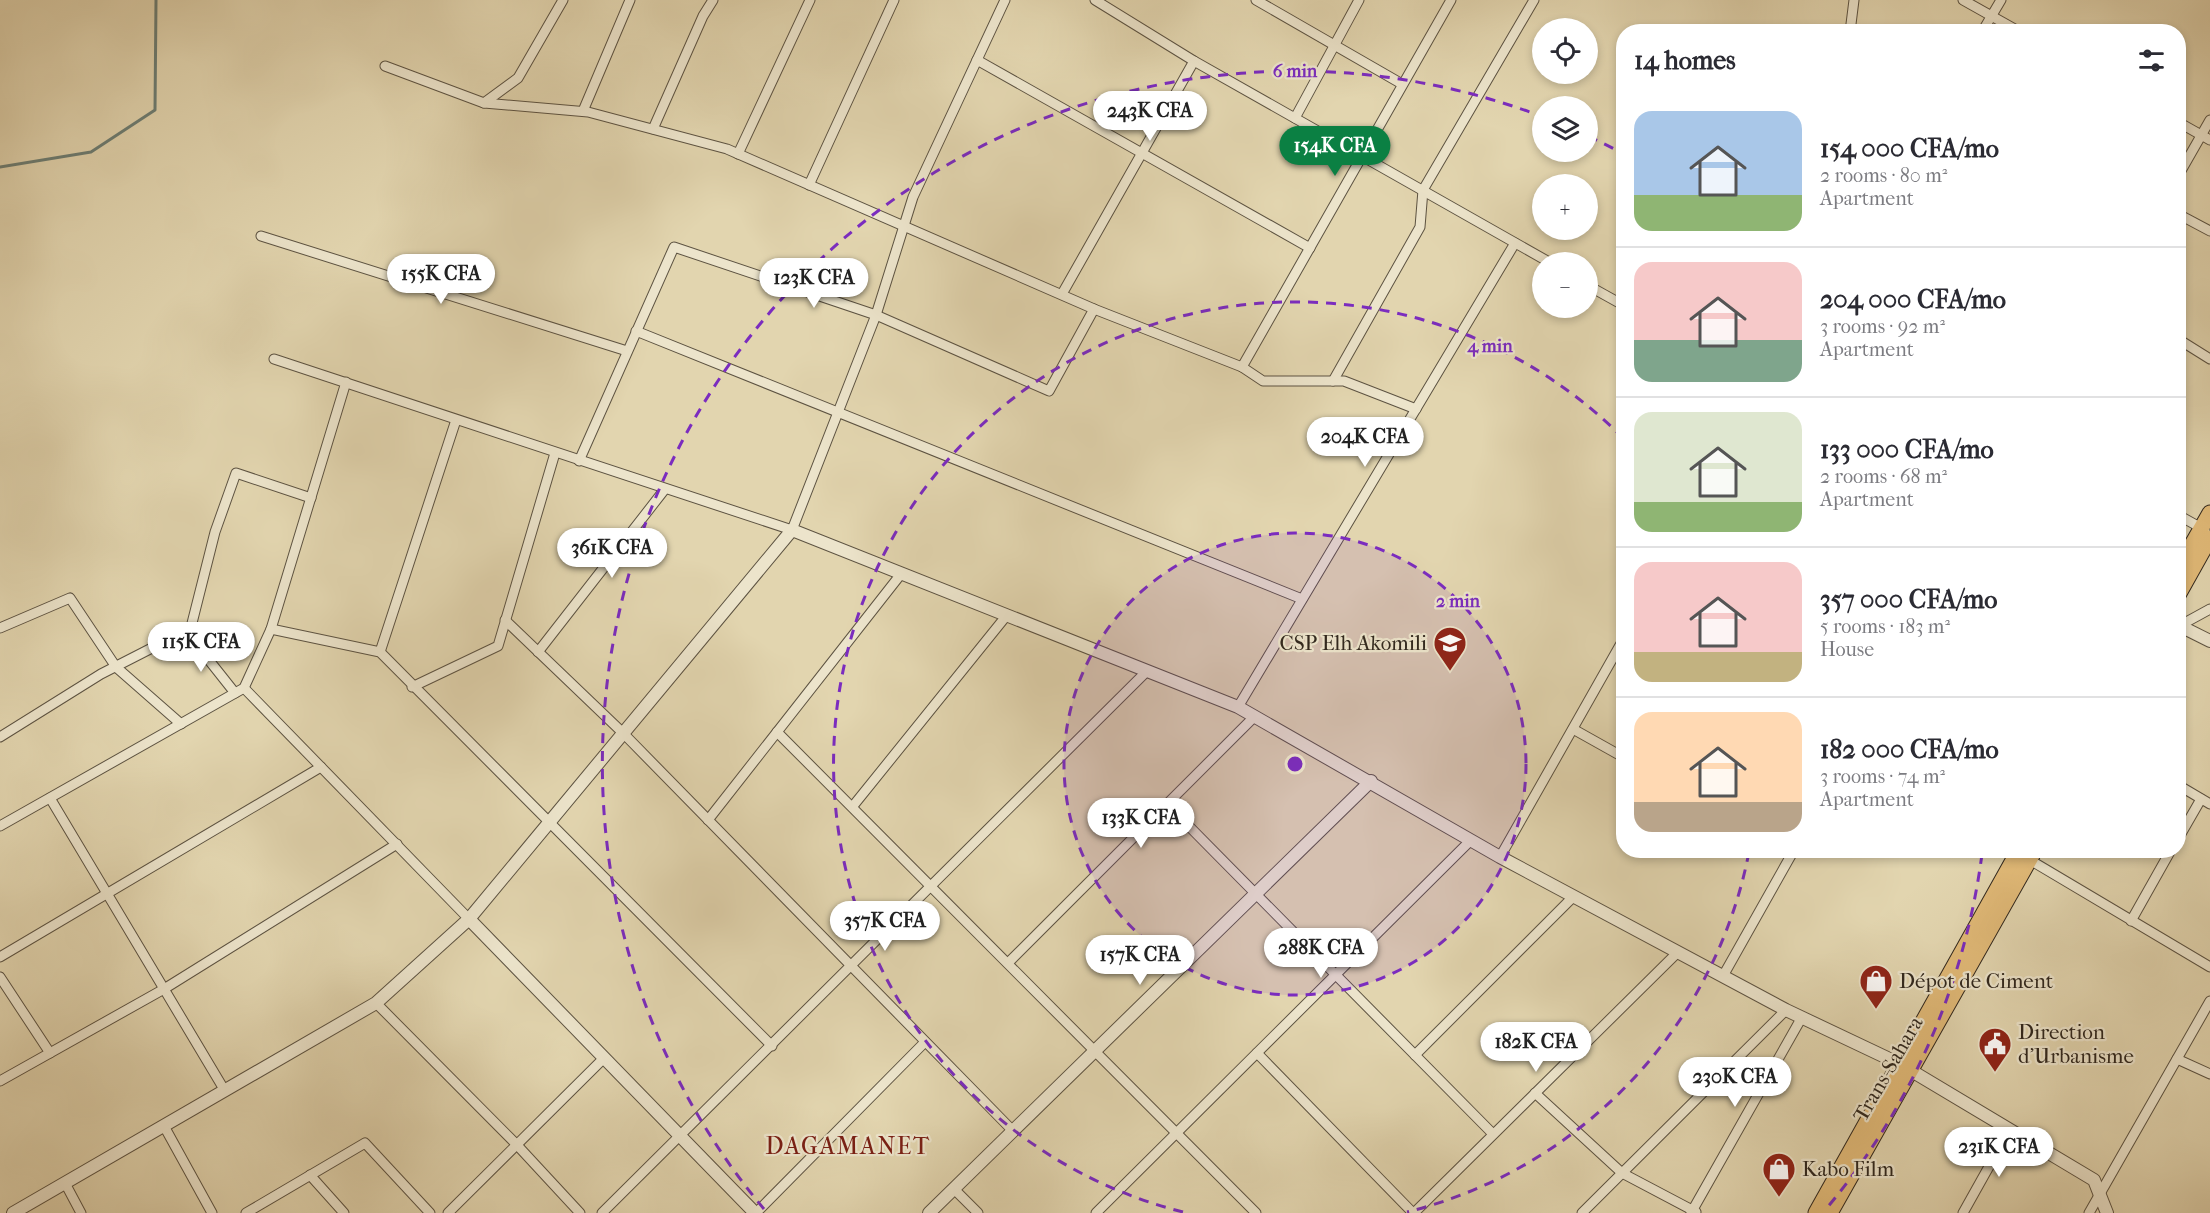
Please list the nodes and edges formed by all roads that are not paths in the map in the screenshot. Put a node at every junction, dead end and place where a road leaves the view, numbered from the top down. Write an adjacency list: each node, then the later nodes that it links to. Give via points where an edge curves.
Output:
1 (563, 0): 24 (street, via 518,78)
2 (630, 0): 25 (street)
3 (713, 0): 29 (street)
4 (810, 0): 32 (street)
5 (894, 0): 35 (street)
6 (1005, 0): 20 (street)
7 (1095, 0): 21 (street)
8 (1256, 0): 19 (street)
9 (1359, 0): 19 (street)
10 (1451, 0): 23 (street)
11 (1534, 0): 36 (street)
12 (1854, 0): 16 (street)
13 (1963, 0): 15 (street)
14 (2001, 0): 15 (street)
15 (1992, 16): 17 (street); 18 (street)
16 (1851, 24)
17 (1987, 24)
18 (2006, 24)
19 (1334, 44): 23 (street); 26 (street)
20 (977, 60): 31 (street); 38 (street, via 913,197)
21 (1194, 61): 26 (street); 31 (street)
22 (386, 66): 24 (street)
23 (1402, 84): 33 (street)
24 (484, 104): 25 (street)
25 (583, 111): 29 (street)
26 (1295, 118): 33 (street)
27 (2210, 120): 30 (street)
28 (2186, 126): 30 (street)
29 (652, 129): 32 (street)
30 (2206, 137): 34 (street)
31 (1142, 153): 42 (street); 45 (street)
32 (738, 154): 35 (street)
33 (1363, 155): 36 (street); 42 (street)
34 (2186, 165)
35 (809, 184): 38 (street)
36 (1423, 190): 41 (street); 55 (street, via 1420,227)
37 (2186, 218): 39 (street)
38 (904, 225): 45 (street); 48 (street)
39 (2210, 231)
40 (261, 236): 51 (street)
41 (1515, 243): 43 (street); 57 (street)
42 (1310, 248): 54 (street)
43 (1532, 252)
44 (1598, 291): 46 (street)
45 (1062, 294): 47 (street)
46 (1616, 301)
47 (1094, 309): 48 (street, via 1049,391); 54 (street)
48 (876, 315): 49 (street, via 674,247); 58 (street)
49 (636, 331): 51 (street); 58 (street)
50 (2186, 344): 53 (street)
51 (627, 351): 61 (street)
52 (274, 358): 56 (street)
53 (2210, 359)
54 (1242, 367): 55 (street, via 1263,381)
55 (1333, 381): 57 (street, via 1344,381)
56 (346, 382): 59 (street); 63 (street)
57 (1416, 409): 71 (street)
58 (838, 412): 66 (street); 71 (street)
59 (456, 420): 60 (street); 81 (street)
60 (555, 453): 61 (street); 74 (street)
61 (579, 461): 62 (street)
62 (664, 489): 66 (street); 82 (street)
63 (311, 498): 77 (street, via 236,473 215,532); 78 (street)
64 (2210, 513): 67 (main road)
65 (2186, 520): 67 (street)
66 (792, 530): 69 (street); 94 (street)
67 (2207, 533): 68 (main road); 70 (main road)
68 (2186, 559)
69 (901, 574): 73 (street); 93 (street)
70 (2186, 578)
71 (1302, 599): 89 (street)
72 (2210, 609): 75 (street)
73 (1007, 615): 85 (street); 104 (street)
74 (505, 620): 82 (street); 86 (street, via 498,646)
75 (2186, 622)
76 (0, 628): 84 (street, via 70,598)
77 (191, 628): 84 (street); 88 (street, via 189,635)
78 (271, 629): 81 (street); 87 (street)
79 (2186, 629): 80 (street)
80 (2210, 641)
81 (380, 652): 86 (street)
82 (538, 652): 94 (street)
83 (1616, 652): 92 (street)
84 (116, 667): 91 (street); 95 (street)
85 (1147, 671): 89 (street); 116 (street)
86 (412, 687): 106 (street)
87 (244, 688): 88 (street); 97 (street)
88 (235, 693): 91 (street)
89 (1238, 707): 90 (street)
90 (1255, 716): 98 (street); 102 (street)
91 (181, 724): 100 (street)
92 (1573, 729): 96 (street); 111 (street)
93 (777, 732): 104 (street); 105 (street)
94 (623, 733): 105 (street); 106 (street)
95 (0, 737)
96 (1616, 753)
97 (321, 767): 110 (street); 117 (street)
98 (1371, 781): 109 (street); 118 (street)
99 (2186, 790): 101 (street)
100 (50, 798): 108 (street); 117 (street)
101 (2201, 799): 103 (street); 107 (street)
102 (1167, 804): 118 (street); 124 (street)
103 (2210, 804)
104 (853, 806): 116 (street)
105 (708, 820): 125 (street)
106 (549, 823): 120 (street); 136 (street)
107 (2186, 825)
108 (0, 826)
109 (1471, 840): 111 (street); 127 (street)
110 (396, 844): 120 (street); 130 (street)
111 (1500, 857): 119 (street)
112 (1787, 858): 128 (street)
113 (2026, 858): 143 (main road, Trans-Sahara)
114 (2034, 858): 121 (street)
115 (2166, 858): 121 (street)
116 (932, 886): 124 (street); 125 (street)
117 (107, 894): 123 (street); 130 (street)
118 (1256, 894): 127 (street); 137 (street)
119 (1574, 896): 122 (street); 140 (street)
120 (469, 919): 132 (street); 141 (street)
121 (2131, 921): 126 (street)
122 (1678, 952): 128 (street); 147 (street)
123 (0, 957)
124 (1008, 963): 137 (street)
125 (851, 967): 135 (street); 136 (street)
126 (2210, 967)
127 (1336, 974): 139 (street); 140 (street)
128 (1723, 976): 133 (street)
129 (0, 977): 138 (street)
130 (164, 989): 138 (street); 146 (street)
131 (2210, 1001): 142 (street)
132 (376, 1003): 146 (street); 154 (street)
133 (1786, 1010): 134 (street); 155 (street)
134 (1802, 1017): 143 (street); 160 (street)
135 (925, 1042): 150 (street); 170 (street)
136 (772, 1046): 153 (street)
137 (1095, 1051): 150 (street); 151 (street)
138 (50, 1053): 145 (street)
139 (1257, 1053): 151 (street); 175 (street)
140 (1415, 1055): 152 (street)
141 (604, 1058): 153 (street); 154 (street)
142 (2177, 1059): 144 (street); 159 (street)
143 (1906, 1068): 149 (street); 177 (main road, Trans-Sahara); 178 (main road, Trans-Sahara)
144 (2210, 1074)
145 (0, 1081)
146 (225, 1090): 148 (street)
147 (1535, 1093): 152 (street); 155 (street)
148 (164, 1126): 157 (street); 163 (street)
149 (2010, 1129): 159 (street, via 2094,1180); 179 (street)
150 (1013, 1131): 158 (street)
151 (1176, 1133): 173 (street); 174 (street)
152 (1493, 1134): 175 (street)
153 (681, 1137): 169 (street); 170 (street)
154 (517, 1145): 167 (street); 168 (street)
155 (1622, 1173): 160 (street); 176 (street)
156 (310, 1175): 164 (street); 165 (street); 166 (street, via 364,1143)
157 (65, 1183): 161 (street); 162 (street)
158 (954, 1189): 171 (street); 172 (street)
159 (2100, 1195): 180 (street); 181 (street)
160 (1694, 1212)
161 (13, 1213)
162 (81, 1213)
163 (212, 1213)
164 (246, 1213)
165 (344, 1213)
166 (430, 1213)
167 (448, 1213)
168 (580, 1213)
169 (602, 1213)
170 (755, 1213)
171 (929, 1213)
172 (978, 1213)
173 (1096, 1213)
174 (1256, 1213)
175 (1413, 1213)
176 (1582, 1213)
177 (1816, 1213)
178 (1830, 1213)
179 (1963, 1213)
180 (2089, 1213)
181 (2107, 1213)

